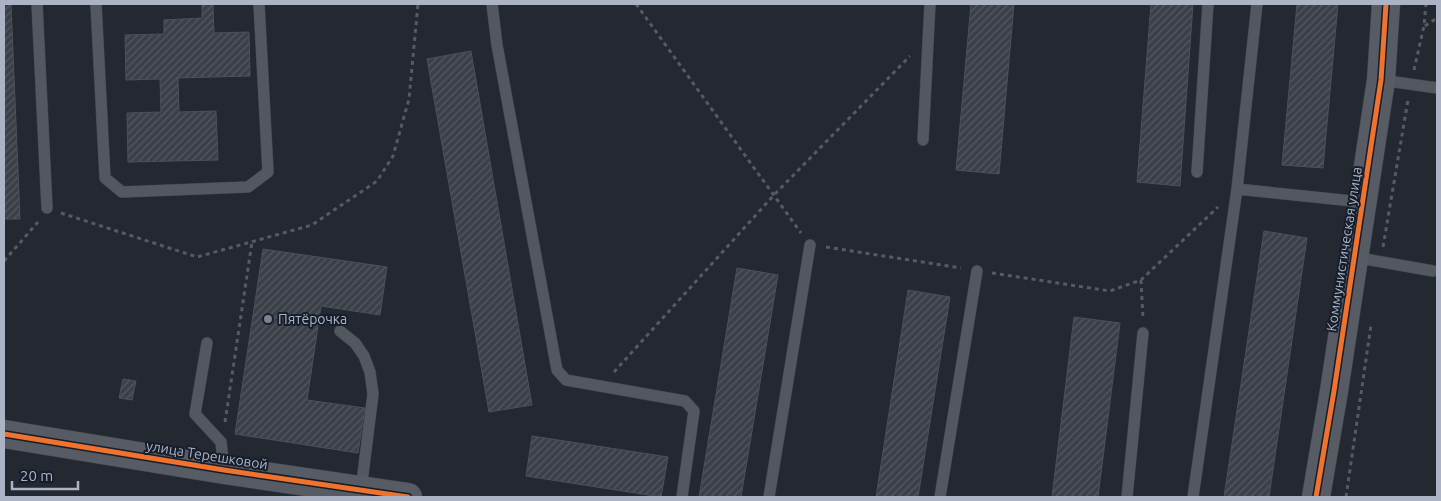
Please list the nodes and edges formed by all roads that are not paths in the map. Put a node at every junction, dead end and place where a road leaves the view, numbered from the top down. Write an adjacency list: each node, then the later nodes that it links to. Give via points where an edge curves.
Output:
1 (38, 4): 15 (lane)
2 (96, 4): 3 (lane, via 105,178 122,192 248,187 268,172)
3 (259, 4)
4 (492, 4): 27 (lane, via 557,370 566,380 685,401 694,411)
5 (930, 4): 11 (lane)
6 (1208, 4): 12 (lane)
7 (1257, 4): 13 (lane)
8 (1386, 4): 9 (street, Коммунистическая улица)
9 (1380, 80): 10 (lane); 14 (street, Коммунистическая улица)
10 (1437, 88)
11 (923, 140)
12 (1197, 172)
13 (1236, 189): 14 (lane); 31 (lane)
14 (1362, 202): 17 (street, Коммунистическая улица)
15 (47, 208)
16 (810, 245): 28 (lane)
17 (1354, 257): 19 (lane); 32 (street, Коммунистическая улица)
18 (977, 271): 29 (lane)
19 (1433, 271)
20 (340, 331): 25 (lane, via 364,356 373,394)
21 (1144, 333): 30 (lane)
22 (207, 343): 24 (lane, via 195,414 221,442)
23 (4, 434): 24 (street, улица Терешковой)
24 (224, 470): 25 (street, улица Терешковой)
25 (361, 490): 26 (street, улица Терешковой)
26 (408, 497)
27 (682, 497)
28 (769, 497)
29 (940, 497)
30 (1127, 497)
31 (1193, 497)
32 (1316, 497)

